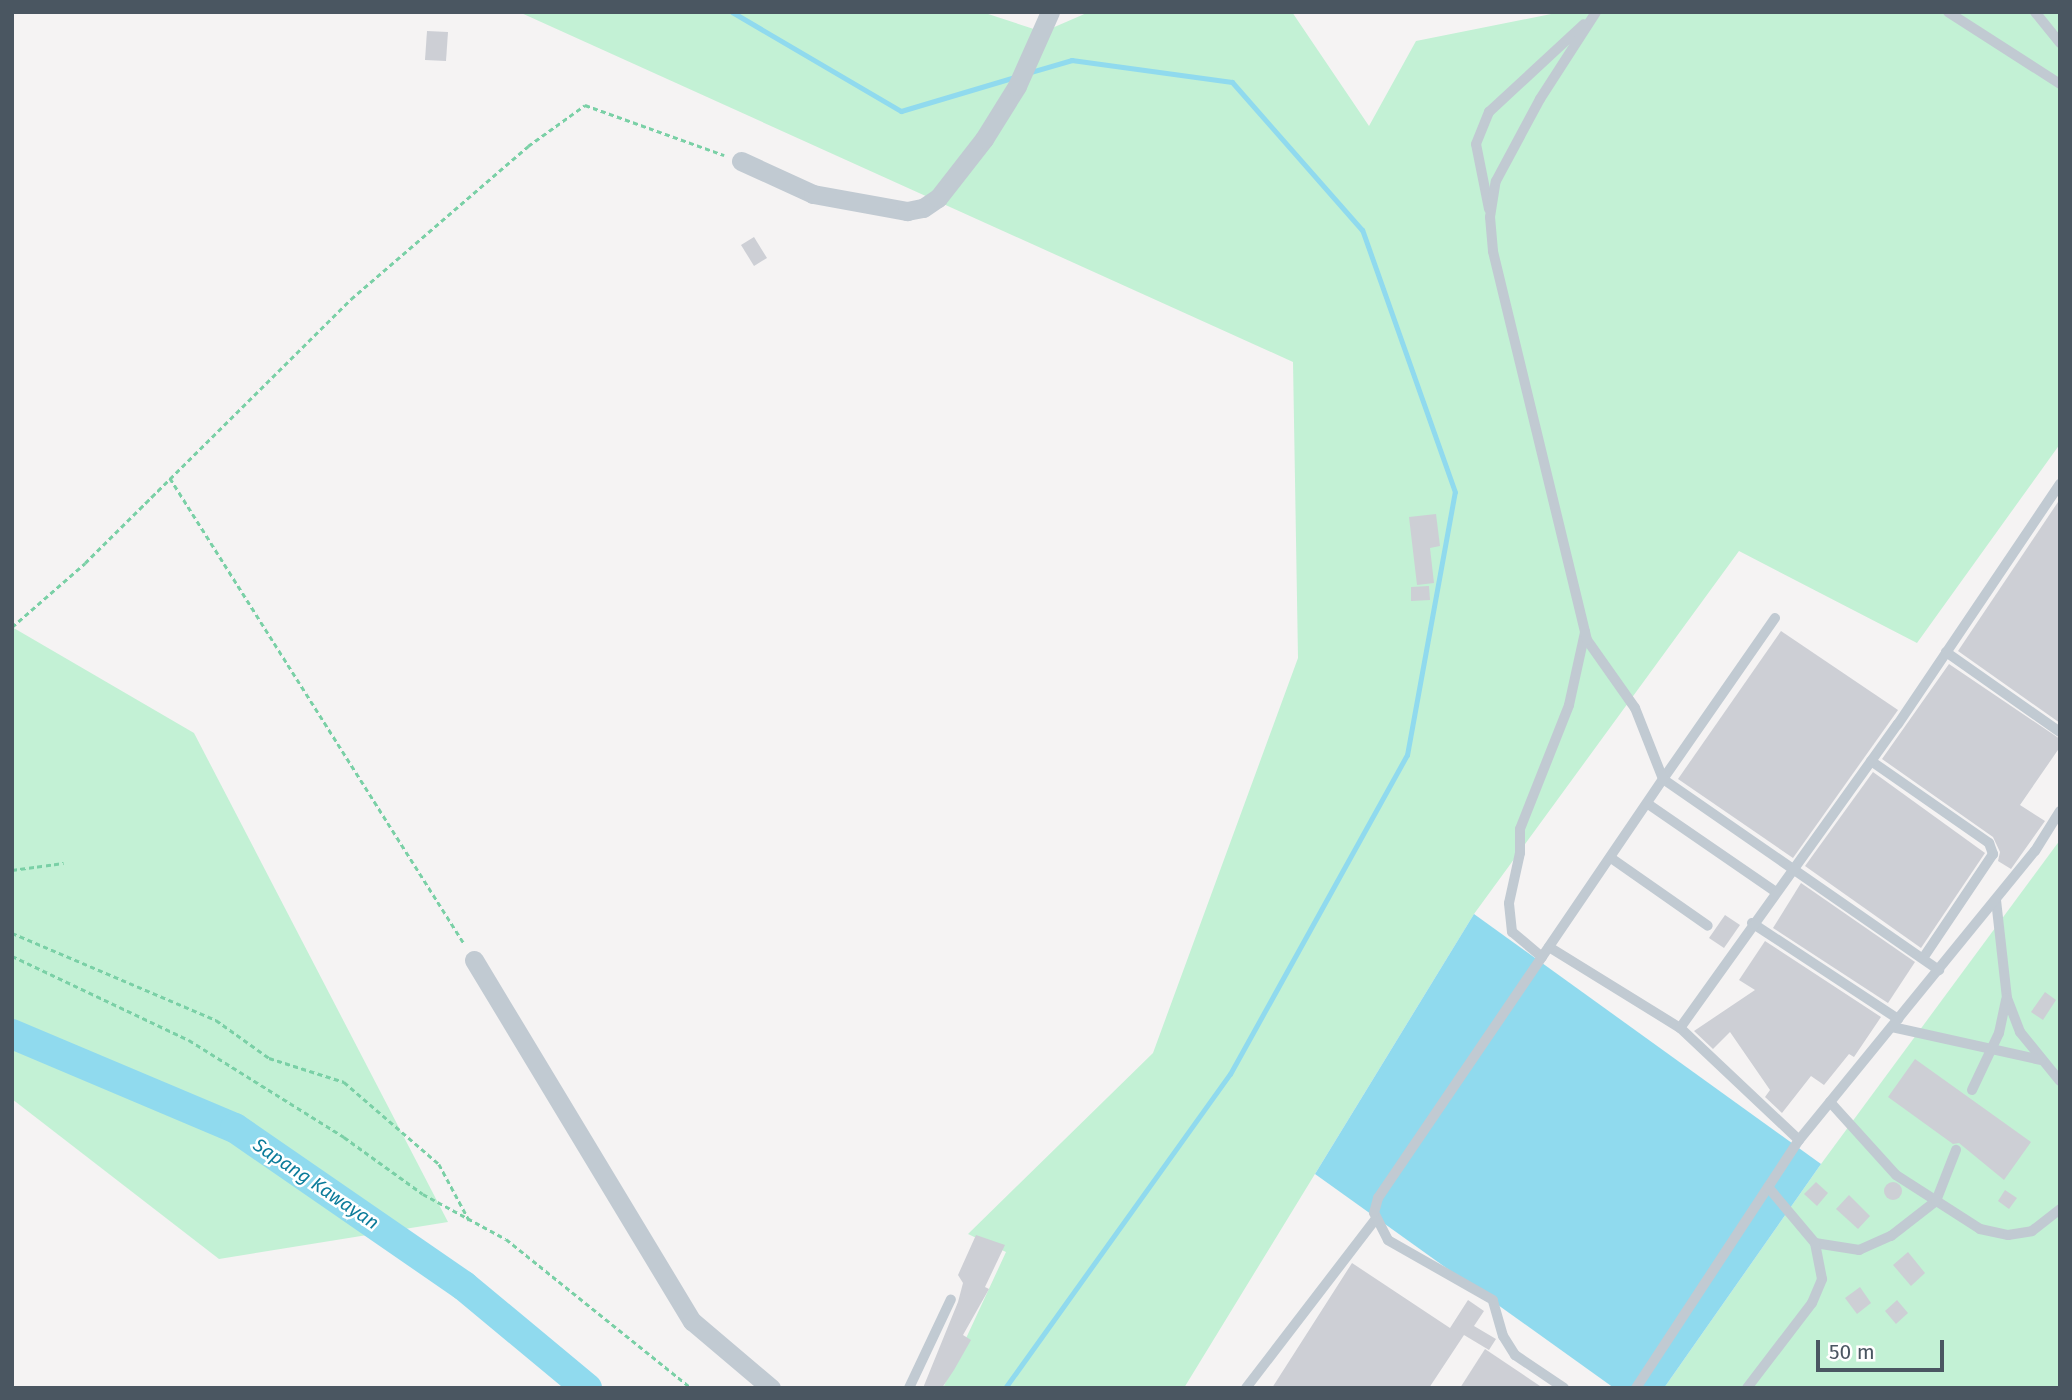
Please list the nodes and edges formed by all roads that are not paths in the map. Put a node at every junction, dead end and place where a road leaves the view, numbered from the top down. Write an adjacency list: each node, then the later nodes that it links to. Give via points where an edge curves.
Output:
1 (1050, 12): 7 (street, via 1017,86 984,139 938,198 923,208 906,211 813,194)
2 (1948, 12): 6 (lane)
3 (2035, 12): 5 (lane)
4 (1595, 13): 8 (lane, via 1539,99 1496,181); 8 (lane, via 1489,112 1476,144)
5 (2060, 43)
6 (2060, 84)
7 (741, 161)
8 (1490, 217): 11 (lane, via 1493,251)
9 (2060, 484): 12 (lane)
10 (1775, 618): 15 (lane)
11 (1585, 632): 15 (lane, via 1635,708); 25 (lane, via 1569,705 1520,829 1520,853 1509,903 1507,919 1512,932)
12 (1946, 652): 13 (lane); 14 (lane)
13 (2060, 732)
14 (1871, 761): 19 (lane); 26 (lane, via 1989,843 1993,854)
15 (1662, 779): 16 (lane); 19 (lane)
16 (1648, 804): 18 (lane); 20 (lane)
17 (2060, 811): 21 (lane)
18 (1611, 858): 23 (lane); 24 (lane)
19 (1794, 869): 20 (lane); 26 (lane)
20 (1776, 891): 22 (lane)
21 (1996, 900): 28 (lane); 29 (lane)
22 (1752, 923): 30 (lane); 31 (lane)
23 (1708, 926)
24 (1549, 947): 25 (lane); 31 (lane)
25 (1542, 957): 42 (lane, via 1378,1198)
26 (1923, 958): 28 (lane)
27 (474, 960): 45 (street, via 692,1321)
28 (1939, 970): 30 (lane)
29 (2007, 998): 32 (lane); 33 (lane, via 2020,1032)
30 (1895, 1023): 32 (lane); 36 (lane)
31 (1680, 1028): 37 (lane)
32 (1992, 1050): 33 (lane); 35 (lane)
33 (2041, 1060): 34 (lane)
34 (2060, 1081)
35 (1972, 1090)
36 (1830, 1102): 37 (lane); 40 (lane, via 1896,1175)
37 (1799, 1140): 39 (lane)
38 (1956, 1150): 40 (lane)
39 (1768, 1187): 43 (lane); 49 (lane)
40 (1936, 1200): 41 (lane, via 1980,1229 2008,1236 2032,1231); 43 (lane, via 1891,1236 1859,1250)
41 (2060, 1209)
42 (1375, 1220): 47 (lane); 48 (lane, via 1388,1240 1493,1300 1503,1336 1515,1355)
43 (1815, 1243): 50 (lane, via 1822,1279 1812,1303)
44 (951, 1299): 46 (lane)
45 (771, 1388)
46 (909, 1388)
47 (1246, 1388)
48 (1564, 1388)
49 (1636, 1388)
50 (1747, 1388)

